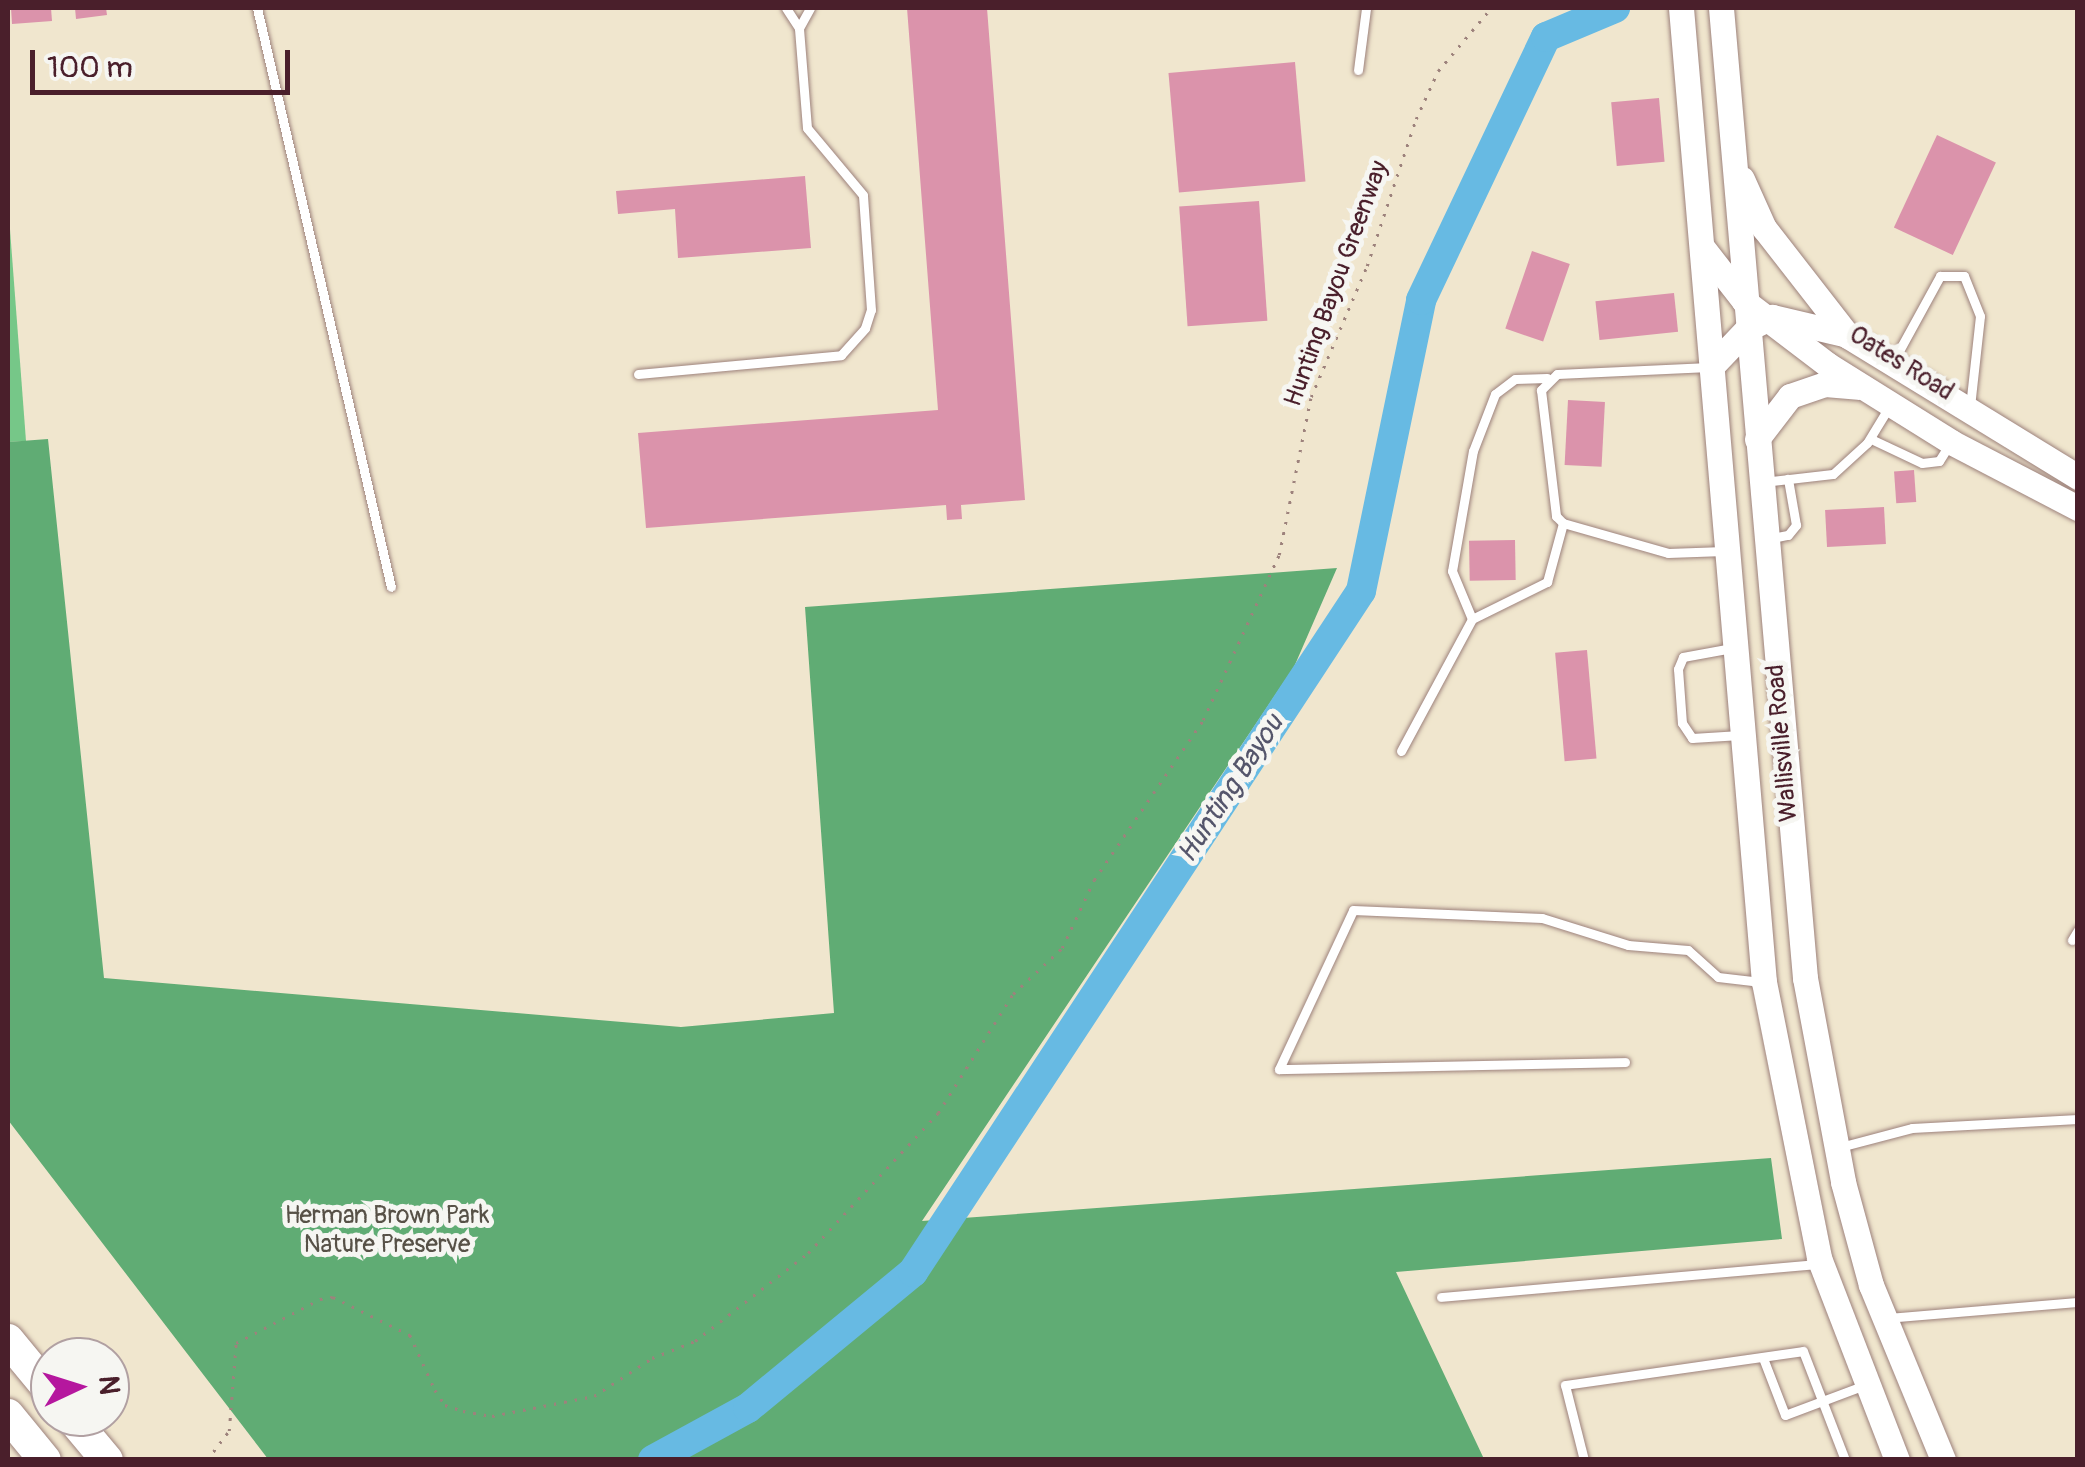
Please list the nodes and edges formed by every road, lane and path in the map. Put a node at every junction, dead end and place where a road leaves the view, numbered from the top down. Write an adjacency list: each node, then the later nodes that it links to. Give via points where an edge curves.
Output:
1 (257, 8): 32 (lane)
2 (786, 8): 8 (lane)
3 (810, 8): 8 (lane)
4 (1366, 8): 9 (lane)
5 (1490, 8): 60 (path, Hunting Bayou Greenway, via 1438,71 1416,119 1367,266 1311,398 1297,492 1278,554 1203,720 1094,880 1062,948 1013,994 938,1113 808,1252 695,1341 652,1358 594,1396 528,1412 462,1411 445,1404 410,1335 333,1297 320,1299 236,1344 229,1431)
6 (1681, 8): 11 (main road, Wallisville Road)
7 (1721, 8): 10 (main road)
8 (799, 28): 17 (lane, via 807,128 863,194 871,310 865,328 842,355)
9 (1358, 70)
10 (1734, 161): 12 (main road); 14 (main road, Oates Road, via 1764,228)
11 (1702, 246): 12 (main road, Oates Road); 16 (main road, Wallisville Road)
12 (1744, 301): 13 (main road, Oates Road)
13 (1757, 324): 14 (main road, via 1815,322); 16 (main road); 19 (main road, Oates Road); 22 (main road, Wallisville Road)
14 (1848, 336): 15 (main road, Oates Road)
15 (1892, 362): 21 (main road, Oates Road); 21 (lane, via 1940,276 1964,276 1980,316)
16 (1711, 368): 18 (lane, via 1674,364); 31 (main road, Wallisville Road)
17 (638, 374)
18 (1546, 378): 29 (lane, via 1541,390); 33 (lane, via 1515,379 1494,394 1474,452 1452,571)
19 (1864, 388): 20 (main road, Oates Road); 22 (main road, via 1804,388 1773,411)
20 (1890, 404): 23 (lane); 24 (main road, Oates Road)
21 (1970, 408): 24 (main road); 25 (main road, Oates Road)
22 (1757, 438): 27 (main road, Wallisville Road)
23 (1870, 438): 24 (lane, via 1922,464 1939,461); 26 (lane, via 1834,474)
24 (1950, 442): 28 (main road, Oates Road)
25 (2078, 477)
26 (1788, 479): 27 (lane); 30 (lane, via 1796,525 1788,535)
27 (1761, 482): 30 (main road, Wallisville Road)
28 (2078, 508)
29 (1562, 523): 31 (lane, via 1668,553); 33 (lane, via 1547,582)
30 (1766, 539): 34 (main road, Wallisville Road)
31 (1726, 551): 35 (main road, Wallisville Road)
32 (391, 587)
33 (1472, 619): 37 (lane)
34 (1772, 625): 35 (main road); 40 (main road, Wallisville Road)
35 (1734, 639): 36 (main road, Wallisville Road); 36 (lane, via 1683,656 1682,723 1692,738)
36 (1742, 734): 41 (main road, Wallisville Road)
37 (1401, 751)
38 (2078, 930): 39 (lane)
39 (2072, 940)
40 (1805, 978): 41 (main road); 44 (main road, Wallisville Road)
41 (1764, 982): 42 (lane, via 1718,977 1688,950 1628,945 1542,918 1353,910 1279,1069); 45 (main road, Wallisville Road)
42 (1625, 1062)
43 (2078, 1119): 44 (lane, via 1912,1128)
44 (1837, 1148): 45 (main road); 49 (main road, Wallisville Road)
45 (1799, 1158): 46 (main road, Wallisville Road)
46 (1821, 1264): 47 (lane); 50 (main road, Wallisville Road)
47 (1442, 1297)
48 (2078, 1302): 49 (lane)
49 (1883, 1315): 50 (main road); 64 (main road, Wallisville Road)
50 (1846, 1328): 54 (main road, Wallisville Road)
51 (8, 1340): 53 (highway)
52 (1763, 1358): 55 (lane, via 1803,1351); 55 (lane, via 1785,1415); 61 (lane, via 1565,1385)
53 (30, 1367)
54 (1868, 1384): 55 (lane); 63 (main road, Wallisville Road)
55 (1826, 1401): 62 (lane)
56 (8, 1415): 58 (highway)
57 (87, 1437): 59 (highway)
58 (45, 1460)
59 (106, 1460)
60 (208, 1460)
61 (1584, 1460)
62 (1845, 1460)
63 (1897, 1460)
64 (1943, 1460)

